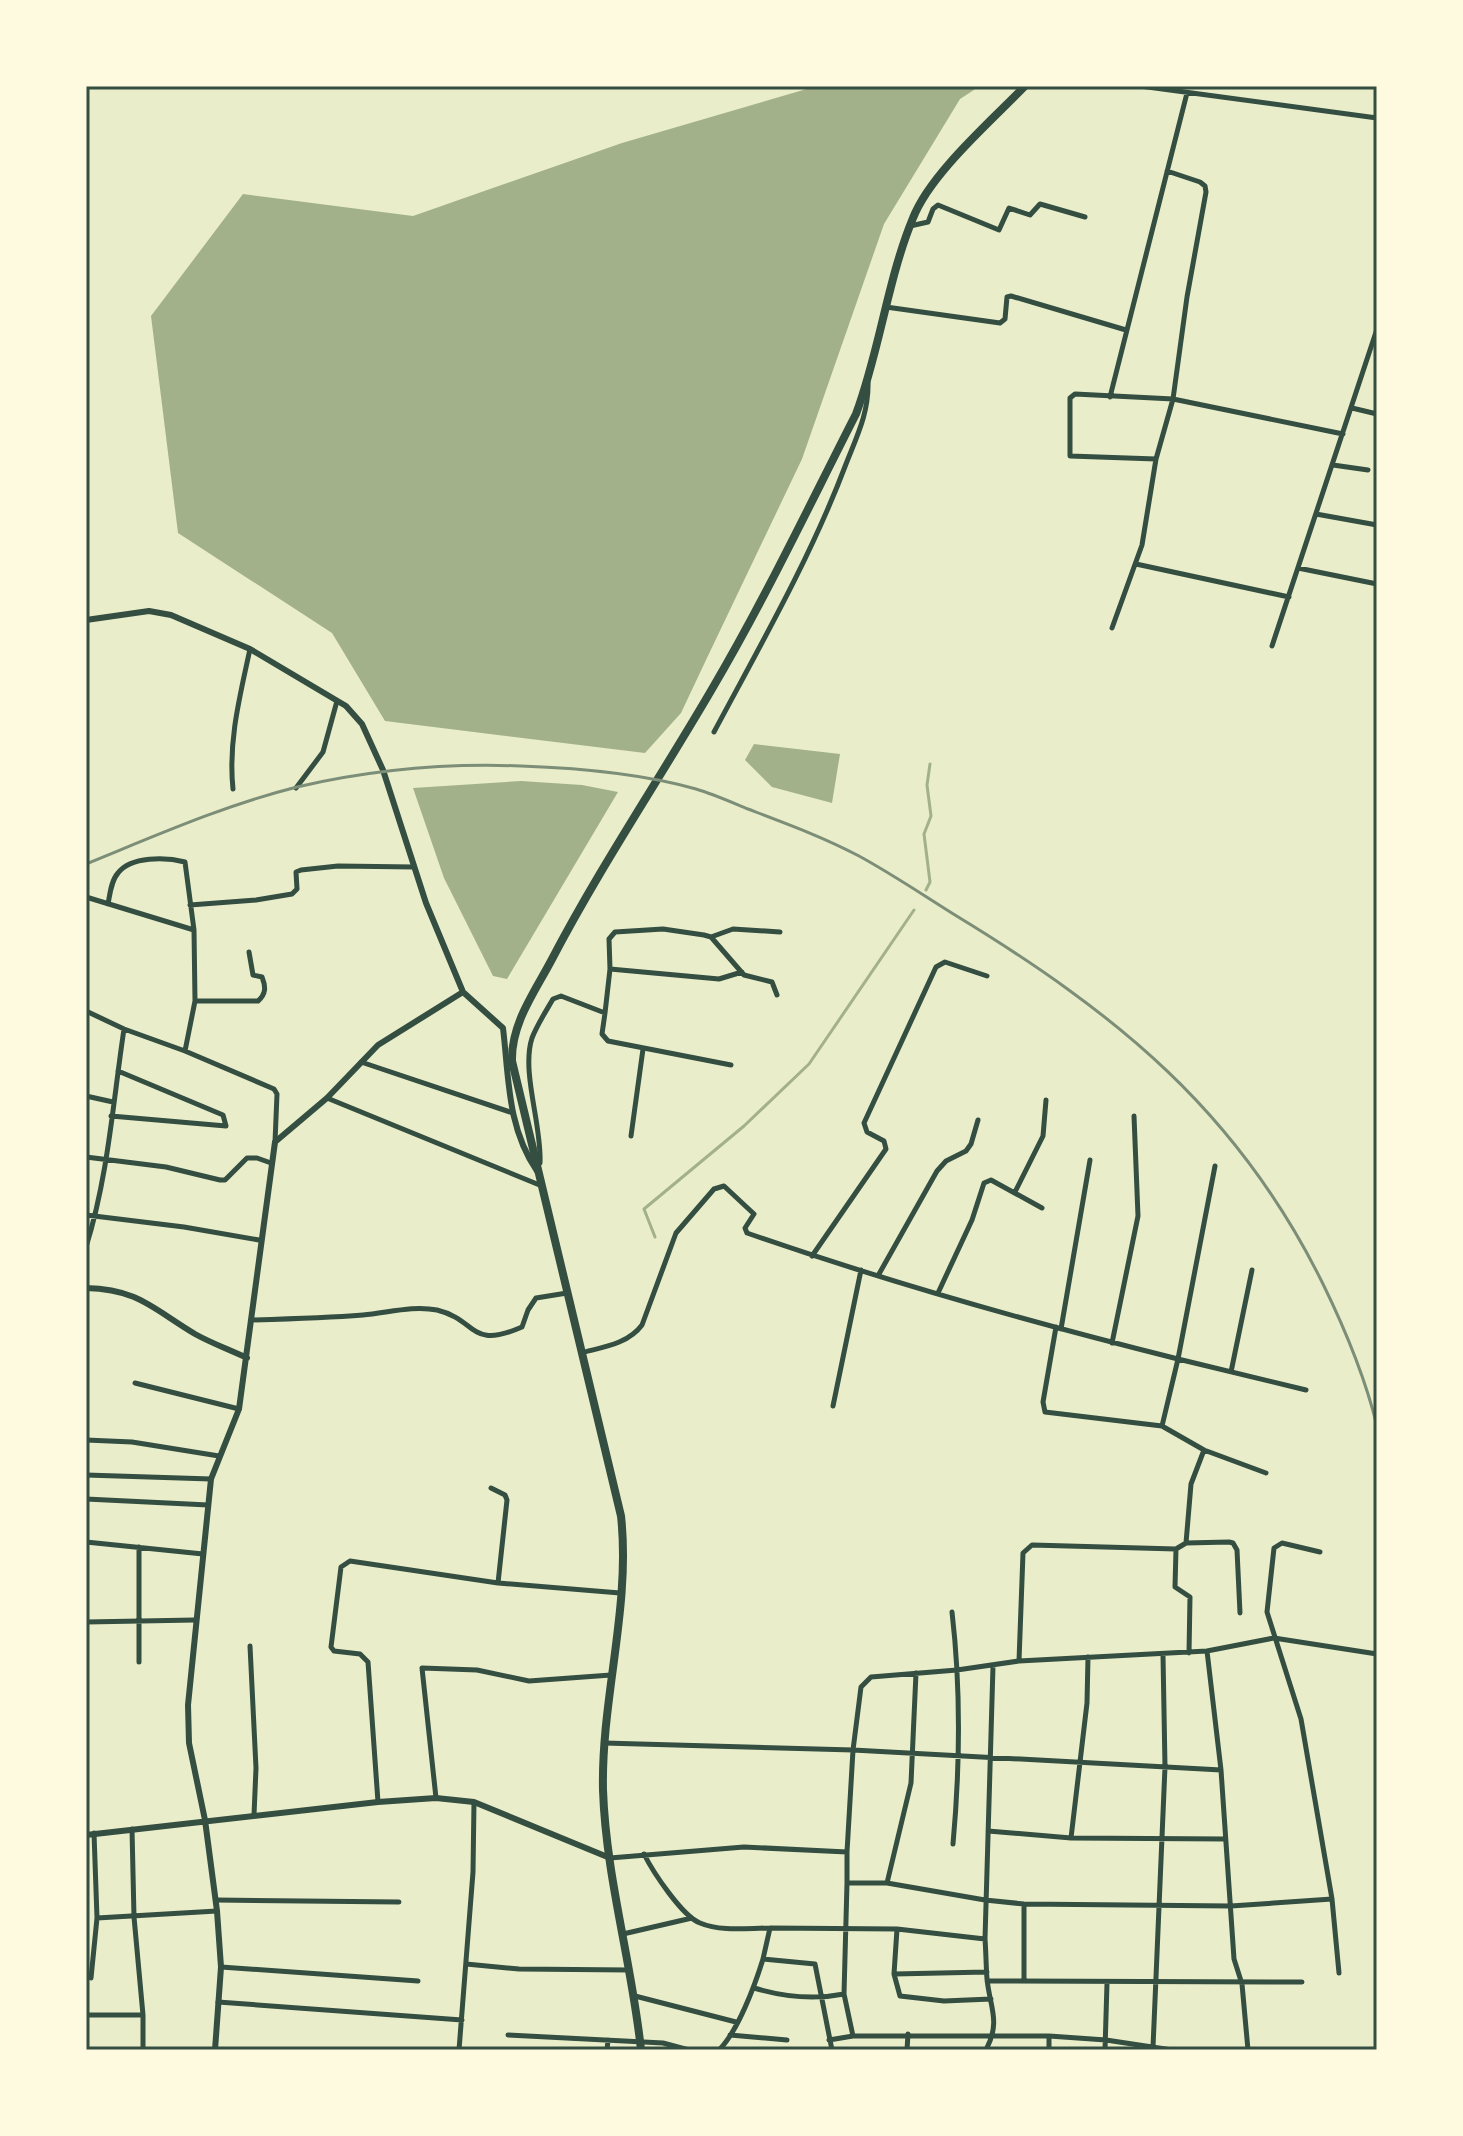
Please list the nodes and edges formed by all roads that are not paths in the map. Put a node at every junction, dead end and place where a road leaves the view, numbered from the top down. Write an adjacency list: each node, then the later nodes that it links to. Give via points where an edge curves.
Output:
1 (1025, 86): 7 (main road, via 939,177)
2 (1140, 86): 3 (street)
3 (1187, 93): 4 (street); 5 (street)
4 (1377, 118)
5 (1167, 171): 10 (street); 13 (street, via 1200,182 1206,192)
6 (1085, 217): 7 (street, via 1040,204 1030,215 1009,208 999,230 938,205 928,222)
7 (910, 226): 8 (main road)
8 (885, 307): 10 (street, via 1000,323 1011,296); 11 (main road)
9 (1377, 329): 14 (street)
10 (1126, 330): 12 (street)
11 (868, 381): 31 (street, via 869,404 832,501); 71 (main road, via 758,608 576,913 517,1024 512,1061)
12 (1110, 397): 13 (street); 17 (street, via 1070,398 1070,456)
13 (1173, 399): 16 (street); 17 (street)
14 (1352, 408): 15 (street); 16 (street)
15 (1377, 414)
16 (1343, 434): 18 (street)
17 (1156, 459): 22 (street)
18 (1333, 465): 19 (street); 20 (street)
19 (1368, 470)
20 (1316, 514): 21 (street); 23 (street)
21 (1377, 525)
22 (1136, 564): 25 (street); 27 (street)
23 (1298, 568): 24 (street); 25 (street)
24 (1377, 584)
25 (1289, 597): 28 (street)
26 (86, 620): 29 (street, via 149,611 194,623)
27 (1112, 628)
28 (1272, 646)
29 (250, 649): 30 (street); 33 (street, via 232,733)
30 (337, 701): 32 (street, via 323,752); 34 (street, via 362,724 383,770)
31 (714, 732)
32 (296, 788)
33 (233, 789)
34 (414, 867): 37 (street, via 301,870 292,894); 45 (street)
35 (86, 897): 36 (street)
36 (108, 904): 37 (street, via 115,876 128,865 181,860 187,865); 38 (street)
37 (190, 905): 38 (street)
38 (194, 930): 47 (street)
39 (780, 932): 40 (street, via 733,929)
40 (711, 937): 42 (street, via 673,929 615,932 609,938); 43 (street)
41 (249, 952): 47 (street, via 251,972 265,984 258,1001)
42 (610, 969): 43 (street, via 719,979); 49 (street)
43 (742, 972): 46 (street, via 772,982)
44 (987, 976): 79 (street, via 945,962 936,967 864,1123 886,1149)
45 (463, 992): 53 (street, via 378,1045); 60 (street, via 503,1028)
46 (777, 995)
47 (195, 1001): 52 (street)
48 (86, 1011): 50 (street)
49 (605, 1013): 51 (street, via 605,1040); 71 (street, via 556,997 532,1038)
50 (124, 1029): 52 (street); 55 (street)
51 (643, 1049): 54 (street); 64 (street)
52 (185, 1051): 65 (street, via 275,1090)
53 (361, 1062): 57 (street); 60 (street)
54 (731, 1065)
55 (118, 1071): 59 (street); 61 (street, via 223,1115 226,1126)
56 (86, 1096): 59 (street)
57 (327, 1098): 65 (street); 72 (street)
58 (1046, 1100): 73 (street, via 1043,1136)
59 (113, 1102): 61 (street)
60 (513, 1113): 71 (street, via 522,1146)
61 (111, 1116): 67 (street)
62 (1134, 1116): 88 (street, via 1138,1216)
63 (978, 1120): 82 (street, via 971,1144 937,1171)
64 (631, 1136)
65 (275, 1142): 69 (street)
66 (86, 1157): 67 (street)
67 (107, 1160): 69 (street, via 220,1180 247,1158); 76 (street)
68 (1090, 1160): 87 (street)
69 (271, 1163): 77 (street)
70 (1215, 1166): 91 (street)
71 (539, 1173): 72 (main road)
72 (543, 1187): 84 (main road)
73 (1015, 1192): 74 (street); 85 (street, via 991,1180 984,1183)
74 (1042, 1208)
75 (86, 1215): 76 (street)
76 (96, 1217): 77 (street); 78 (street)
77 (259, 1240): 86 (street)
78 (86, 1247)
79 (812, 1256): 80 (street); 89 (street, via 747,1233 754,1214 727,1187 719,1186 676,1233 636,1333)
80 (861, 1270): 82 (street); 95 (street)
81 (1252, 1270): 92 (street)
82 (879, 1274): 85 (street)
83 (86, 1288): 90 (street, via 135,1295 197,1335)
84 (567, 1293): 86 (street, via 536,1298 522,1327 486,1336 438,1311 415,1309); 89 (main road)
85 (938, 1293): 87 (street)
86 (250, 1320): 90 (street)
87 (1058, 1328): 88 (street); 97 (street, via 1043,1410)
88 (1112, 1343): 91 (street)
89 (581, 1353): 114 (main road, via 618,1497)
90 (247, 1358): 96 (street)
91 (1178, 1359): 92 (street); 97 (street)
92 (1231, 1372): 94 (street)
93 (135, 1383): 96 (street)
94 (1306, 1390)
95 (833, 1406)
96 (239, 1409): 100 (street)
97 (1162, 1426): 99 (street)
98 (86, 1440): 100 (street)
99 (1204, 1450): 101 (street); 108 (street, via 1191,1484)
100 (219, 1456): 103 (street)
101 (1266, 1473)
102 (86, 1475): 103 (street)
103 (211, 1479): 106 (street)
104 (491, 1488): 113 (street, via 507,1500)
105 (86, 1499): 106 (street)
106 (208, 1505): 112 (street)
107 (86, 1542): 109 (street)
108 (1186, 1543): 110 (street); 116 (street, via 1234,1545)
109 (139, 1547): 112 (street); 119 (street)
110 (1176, 1549): 123 (street, via 1175,1587 1190,1597); 127 (street, via 1026,1548)
111 (1320, 1552): 120 (street, via 1282,1543 1274,1548 1267,1612)
112 (203, 1554): 117 (street)
113 (498, 1583): 114 (street); 142 (street, via 350,1561 341,1567 331,1647 360,1654 368,1662)
114 (620, 1593): 132 (main road)
115 (952, 1612): 130 (street)
116 (1240, 1613)
117 (195, 1620): 119 (street); 145 (street, via 187,1726)
118 (86, 1622): 119 (street)
119 (137, 1623): 128 (street)
120 (1274, 1638): 122 (street); 124 (street); 160 (street, via 1301,1719)
121 (250, 1646): 144 (street)
122 (1207, 1651): 123 (street); 140 (street)
123 (1189, 1653): 125 (street)
124 (1377, 1654)
125 (1163, 1655): 126 (street); 139 (street)
126 (1088, 1657): 127 (street); 138 (street)
127 (1019, 1661): 129 (street)
128 (139, 1662)
129 (993, 1666): 130 (street); 137 (street)
130 (957, 1670): 131 (street); 136 (street)
131 (916, 1673): 134 (street, via 864,1681); 135 (street)
132 (611, 1675): 133 (main road); 141 (street, via 529,1681 477,1670 422,1668)
133 (604, 1743): 134 (street); 155 (main road)
134 (853, 1750): 135 (street); 153 (street)
135 (913, 1753): 136 (street); 157 (street)
136 (958, 1755): 137 (street); 152 (street)
137 (991, 1756): 138 (street); 147 (street)
138 (1079, 1760): 139 (street); 149 (street)
139 (1165, 1767): 140 (street); 151 (street)
140 (1221, 1770): 150 (street)
141 (436, 1798): 142 (street); 143 (street)
142 (378, 1802): 144 (street)
143 (474, 1802): 155 (street); 177 (street)
144 (254, 1815): 145 (street)
145 (205, 1820): 146 (street); 161 (street)
146 (132, 1828): 148 (street); 168 (street)
147 (988, 1831): 149 (street); 162 (street)
148 (90, 1834): 159 (street)
149 (1071, 1838): 151 (street)
150 (1225, 1839): 151 (street); 166 (street)
151 (1163, 1840): 165 (street)
152 (953, 1844)
153 (847, 1852): 154 (street, via 744,1847); 156 (street)
154 (644, 1854): 155 (street); 170 (street, via 656,1877)
155 (610, 1858): 174 (main road)
156 (847, 1883): 157 (street); 172 (street)
157 (887, 1883): 162 (street)
158 (86, 1892): 159 (street)
159 (96, 1892): 169 (street)
160 (1332, 1899): 166 (street); 181 (street)
161 (216, 1900): 163 (street); 167 (street)
162 (985, 1900): 164 (street); 175 (street)
163 (399, 1902)
164 (1024, 1904): 165 (street); 184 (street)
165 (1161, 1905): 166 (street); 189 (street)
166 (1231, 1906): 190 (street, via 1234,1959)
167 (217, 1911): 168 (street); 178 (street)
168 (134, 1917): 169 (street); 198 (street)
169 (97, 1918): 183 (street)
170 (692, 1918): 171 (street, via 719,1928); 174 (street)
171 (770, 1928): 172 (street); 176 (street)
172 (848, 1928): 173 (street); 192 (street)
173 (897, 1929): 175 (street); 182 (street)
174 (623, 1934): 179 (main road)
175 (985, 1939): 180 (street)
176 (763, 1959): 191 (street); 194 (street, via 815,1964)
177 (466, 1964): 179 (street); 199 (street)
178 (221, 1967): 185 (street); 196 (street)
179 (629, 1970): 193 (main road)
180 (987, 1972): 182 (street); 186 (street)
181 (1339, 1973)
182 (894, 1974): 195 (street, via 900,1996)
183 (91, 1978)
184 (1024, 1980): 186 (street); 188 (street)
185 (418, 1981)
186 (987, 1981): 195 (street)
187 (1302, 1982): 190 (street)
188 (1107, 1983): 189 (street); 210 (street)
189 (1156, 1983): 190 (street); 212 (street)
190 (1242, 1984): 225 (street)
191 (754, 1988): 194 (street); 200 (street)
192 (844, 1994): 194 (street); 205 (street)
193 (635, 1996): 200 (street); 211 (main road)
194 (821, 1998): 209 (street)
195 (991, 1999): 204 (street)
196 (218, 2002): 199 (street); 214 (street)
197 (86, 2015): 198 (street)
198 (143, 2015): 213 (street)
199 (462, 2020): 215 (street)
200 (736, 2022): 203 (street)
201 (908, 2034): 204 (street); 205 (street); 220 (street)
202 (508, 2035): 207 (street)
203 (730, 2035): 208 (street); 218 (street)
204 (994, 2035): 206 (street); 221 (street)
205 (853, 2036): 209 (street)
206 (1049, 2036): 210 (street); 222 (street)
207 (608, 2040): 211 (street); 216 (street)
208 (787, 2040)
209 (829, 2040): 219 (street)
210 (1106, 2040): 212 (street); 223 (street)
211 (641, 2046): 217 (street, via 667,2043)
212 (1153, 2047): 224 (street)
213 (143, 2049)
214 (215, 2050)
215 (459, 2050)
216 (607, 2050)
217 (689, 2050)
218 (719, 2050)
219 (832, 2050)
220 (907, 2050)
221 (986, 2050)
222 (1049, 2050)
223 (1105, 2050)
224 (1172, 2050)
225 (1248, 2050)

